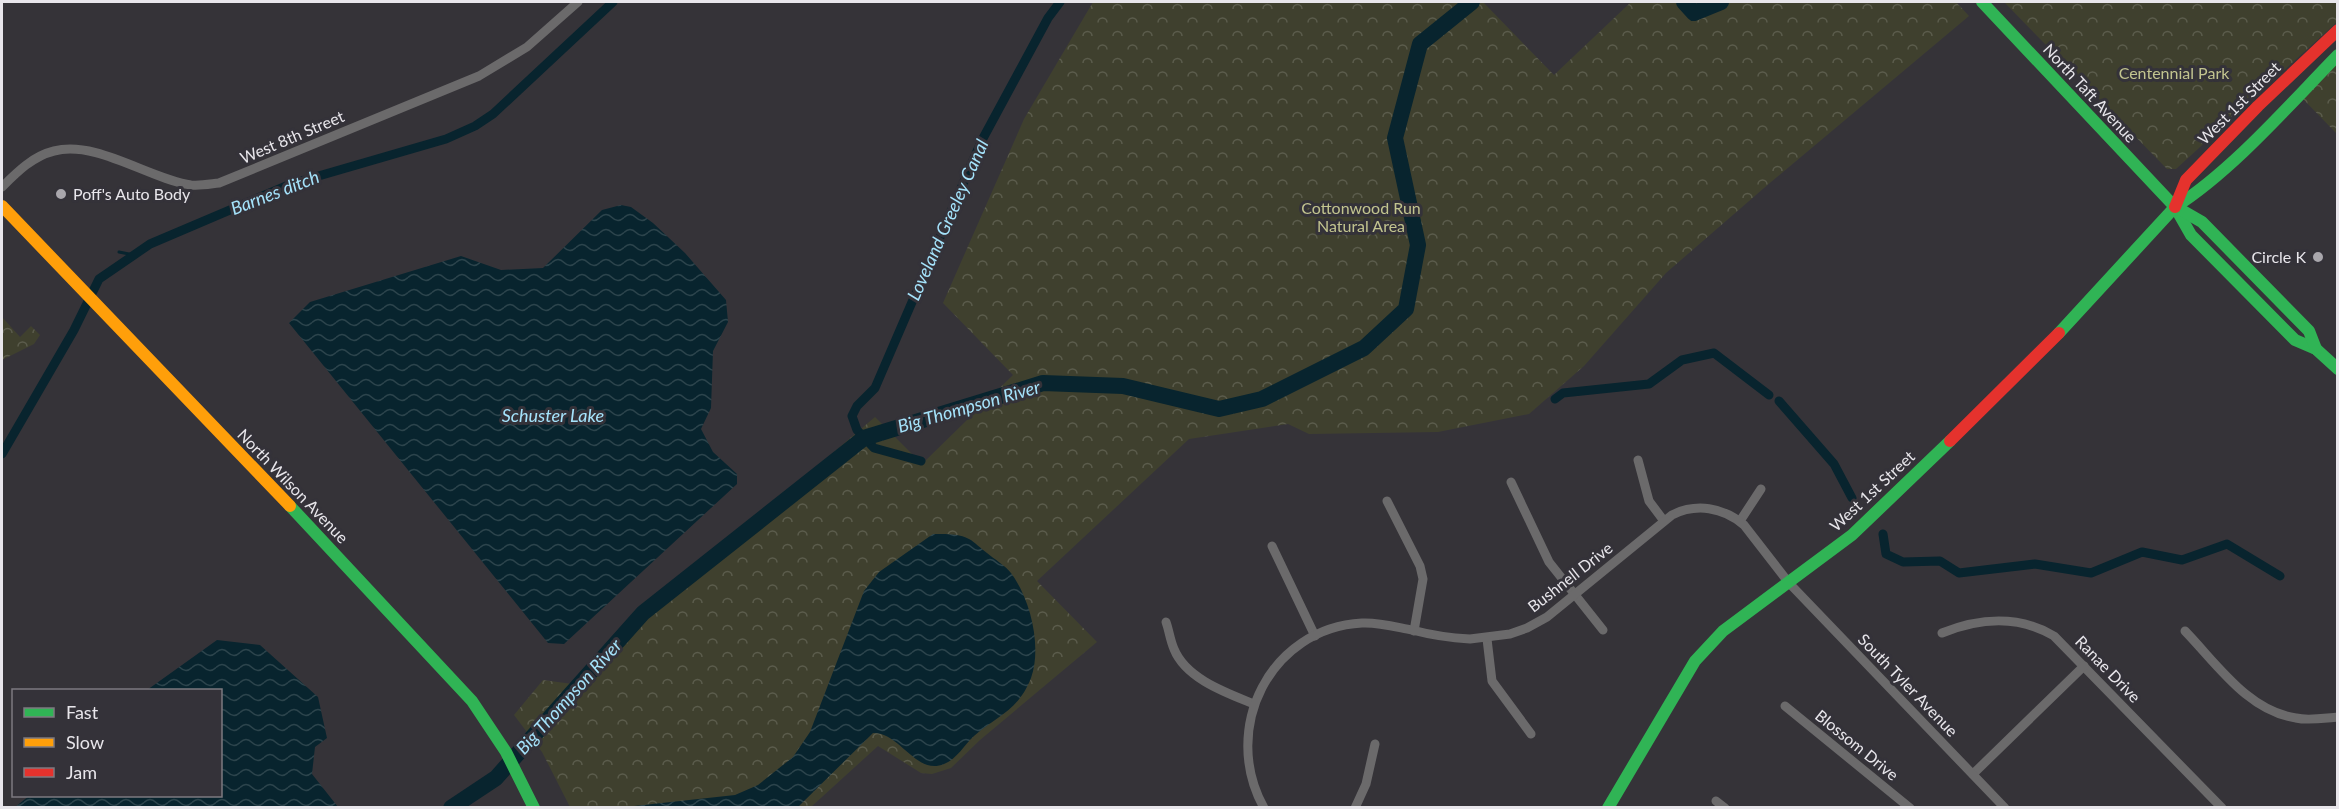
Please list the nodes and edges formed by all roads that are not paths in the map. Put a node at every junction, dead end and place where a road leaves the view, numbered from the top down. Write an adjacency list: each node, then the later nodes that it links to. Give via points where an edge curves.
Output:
1 (578, 2): 5 (street, West 8th Street, via 526,47 479,76 219,183 170,180 97,154 62,149 29,162)
2 (1982, 2): 7 (main road, North Taft Avenue)
3 (2337, 30): 7 (main road, West 1st Street, via 2186,180)
4 (2337, 55): 7 (main road, West 1st Street, via 2206,185)
5 (2, 187)
6 (2, 206): 34 (main road, North Wilson Avenue, via 472,701 494,731)
7 (2175, 207): 8 (main road, via 2191,236 2295,340); 8 (main road, via 2211,231 2309,330); 17 (main road, West 1st Street, via 2080,312 1880,510)
8 (2316, 349): 9 (main road)
9 (2337, 369)
10 (1638, 460): 14 (street, via 1649,501)
11 (1511, 482): 18 (street, via 1549,562)
12 (1761, 489): 15 (street)
13 (1387, 501): 21 (street, via 1423,579)
14 (1664, 521): 15 (street, Bushnell Drive, via 1679,512 1702,508); 18 (street, Bushnell Drive)
15 (1740, 521): 17 (street, Bushnell Drive)
16 (1272, 546): 24 (street)
17 (1789, 583): 32 (street, South Tyler Avenue); 37 (main road, West 1st Street, via 1723,631 1695,661)
18 (1575, 594): 20 (street); 25 (street, Bushnell Drive, via 1527,628)
19 (1166, 621): 27 (street, via 1174,650 1185,664 1220,690)
20 (1602, 630)
21 (1414, 631): 24 (street, Bushnell Drive, via 1363,622); 25 (street, Bushnell Drive)
22 (2185, 631): 29 (street, via 2247,696 2270,711 2296,718)
23 (1942, 633): 26 (street, Ranae Drive, via 1982,622 2029,624 2054,636)
24 (1316, 636): 27 (street, Bushnell Drive, via 1290,651 1265,680)
25 (1486, 639): 30 (street, via 1492,681)
26 (2084, 666): 32 (street); 41 (street, Ranae Drive)
27 (1254, 704): 35 (street, Bushnell Drive, via 1247,763)
28 (1785, 706): 39 (street, Blossom Drive)
29 (2337, 717)
30 (1531, 734)
31 (1374, 744): 36 (street, via 1366,784)
32 (1973, 774): 40 (street, South Tyler Avenue)
33 (1716, 801): 38 (street)
34 (534, 807)
35 (1264, 807)
36 (1355, 807)
37 (1608, 807)
38 (1725, 807)
39 (1910, 807)
40 (2005, 807)
41 (2222, 807)

